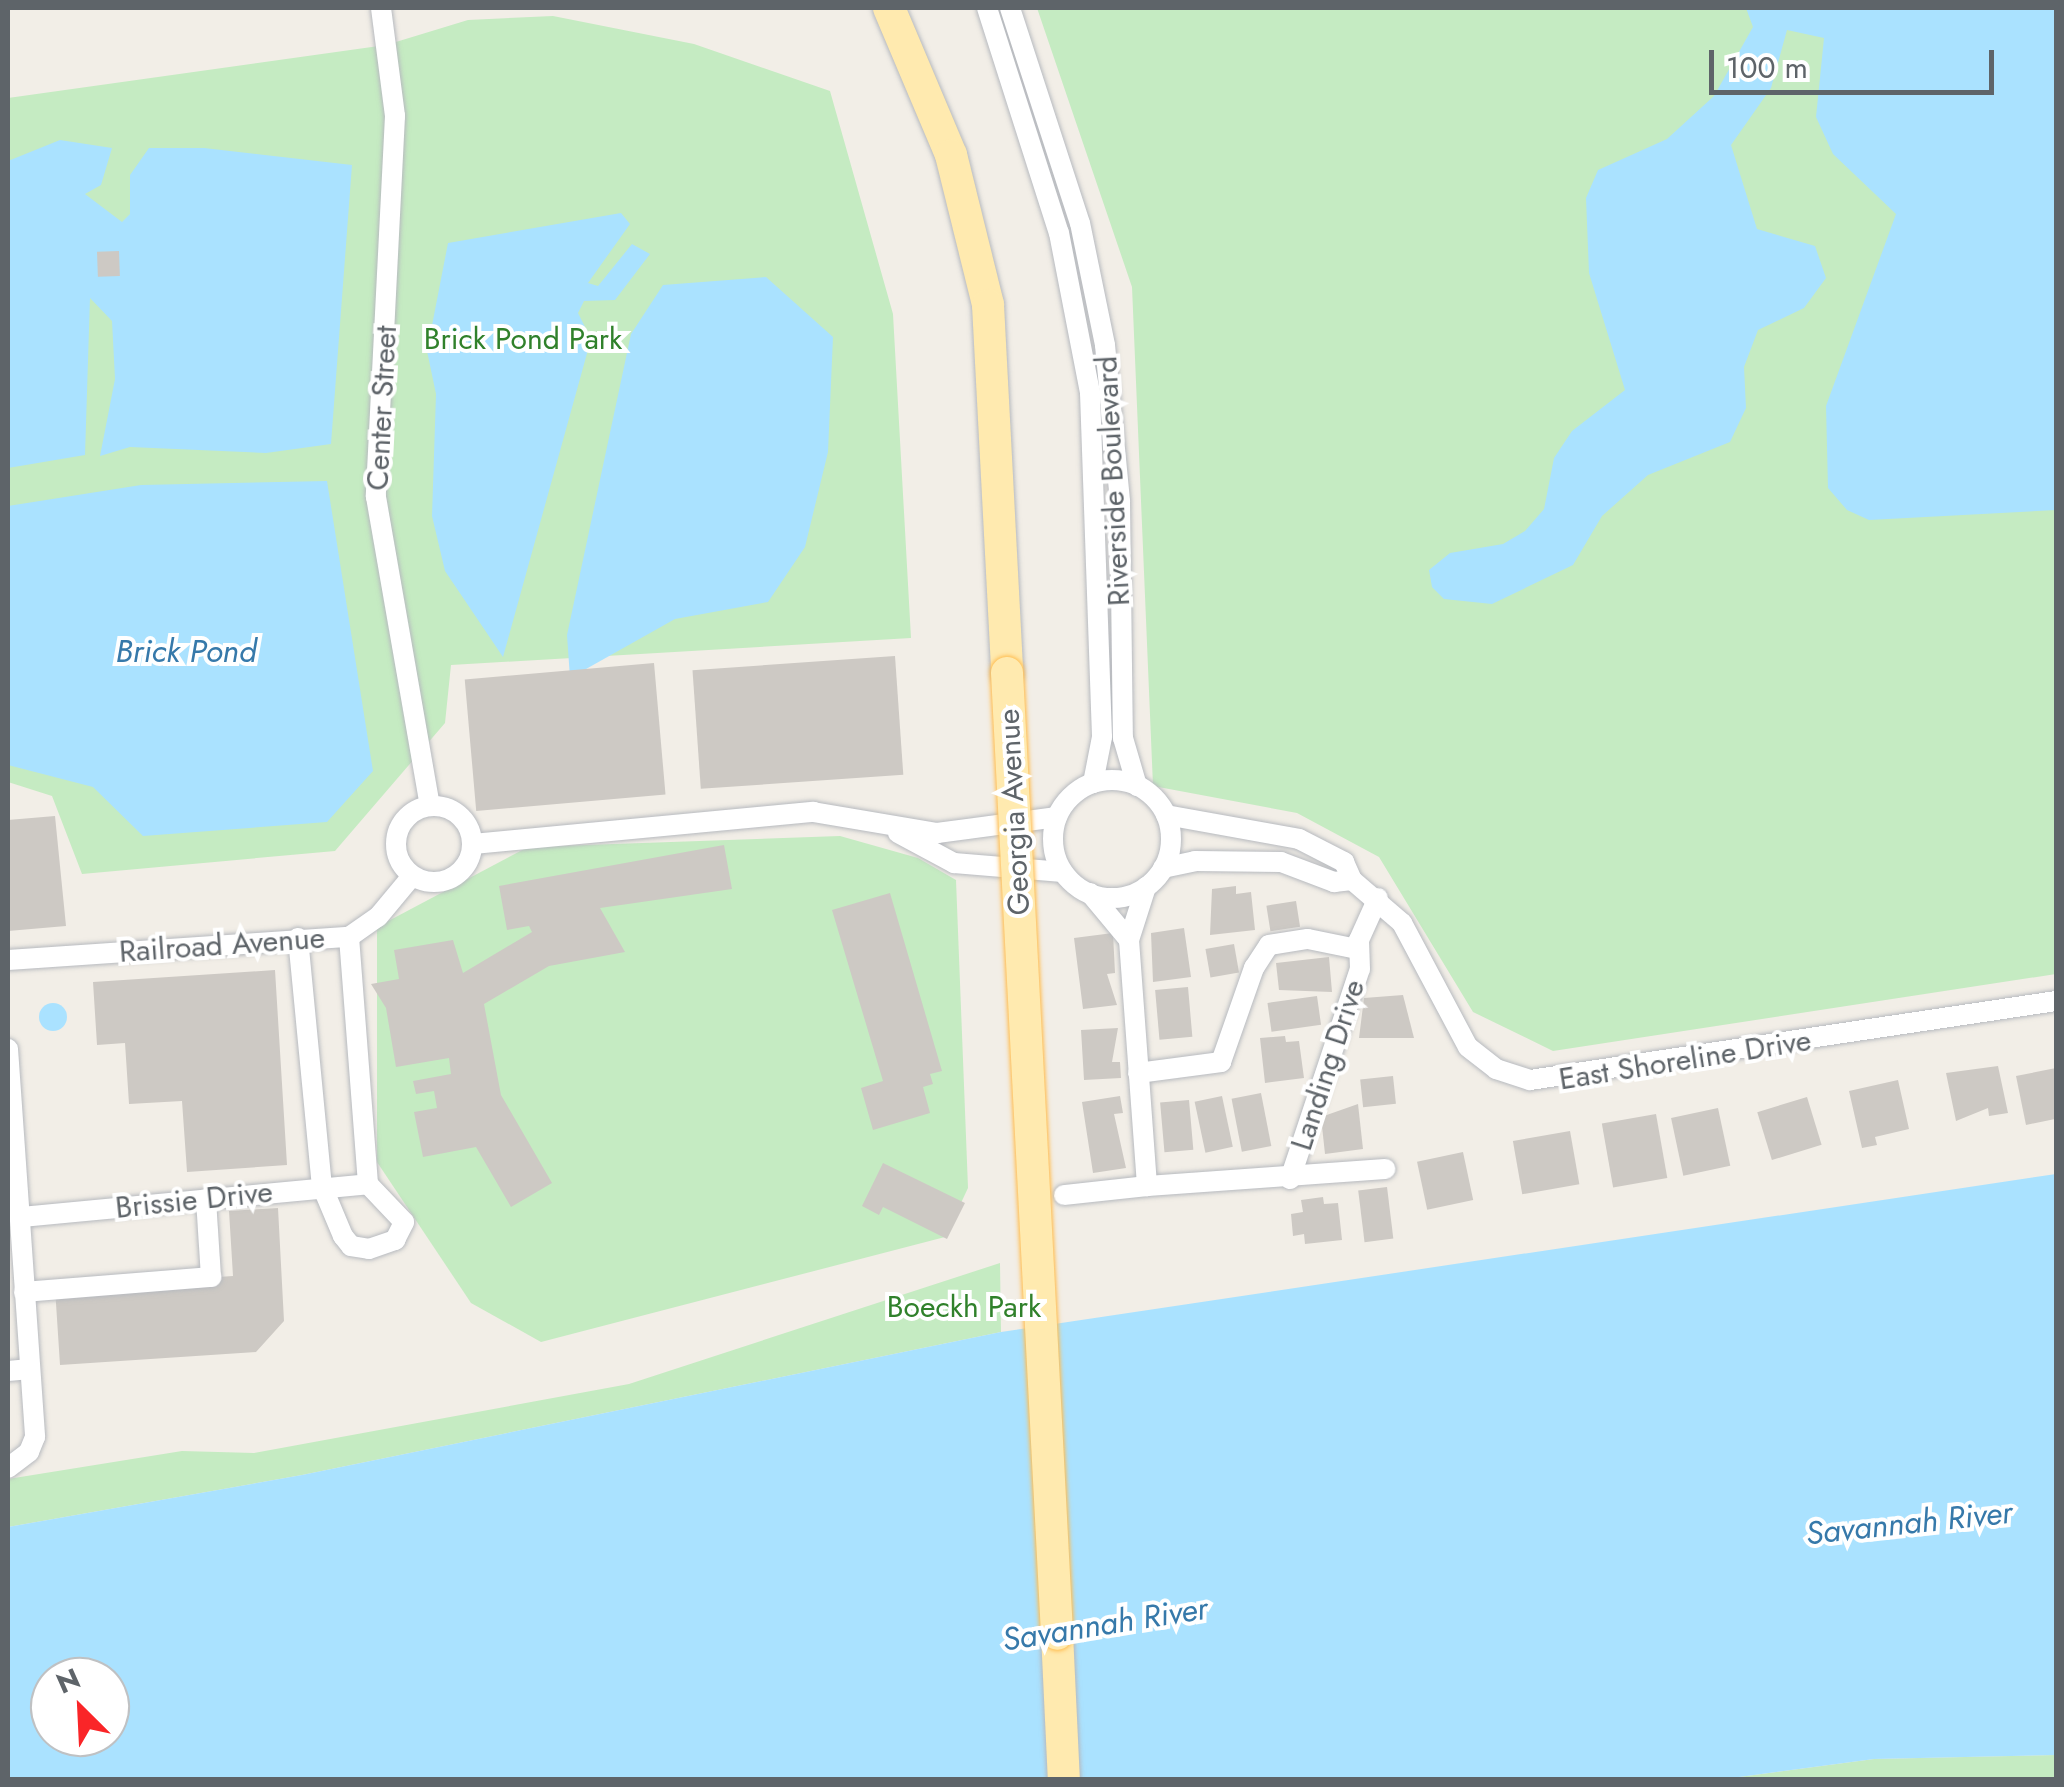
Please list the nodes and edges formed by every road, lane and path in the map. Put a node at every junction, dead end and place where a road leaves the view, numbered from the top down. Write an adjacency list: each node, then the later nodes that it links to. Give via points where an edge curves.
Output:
1 (381, 8): 7 (street, Center Street, via 395,116 376,497)
2 (890, 8): 39 (main road, Georgia Avenue, bridge, via 951,155 988,306)
3 (987, 8): 5 (street, Riverside Boulevard, via 1059,233 1090,393 1102,738)
4 (1010, 8): 6 (street, Riverside Boulevard, via 1080,223 1106,345 1120,502 1123,738)
5 (1092, 783): 6 (street); 9 (street)
6 (1136, 786): 8 (street)
7 (430, 805): 11 (street, via 464,820); 14 (street, via 408,816 396,837 400,861)
8 (1166, 815): 12 (street, via 1171,835); 15 (street, via 1299,839 1344,862)
9 (1057, 817): 10 (street, via 967,831); 13 (street, via 1053,844)
10 (886, 828): 11 (street, via 812,812); 13 (street, via 954,863)
11 (473, 844): 14 (street, via 454,876 429,882)
12 (1163, 868): 15 (street, via 1281,862 1334,882); 16 (street)
13 (1063, 872): 17 (street)
14 (412, 876): 19 (street, Railroad Avenue, via 378,917)
15 (1352, 880): 18 (street, East Shoreline Drive)
16 (1146, 887): 17 (street, via 1120,897); 21 (street)
17 (1090, 893): 21 (street)
18 (1378, 898): 22 (street, Landing Drive); 24 (street, East Shoreline Drive, via 1414,941 1468,1048 1496,1069 1530,1080)
19 (349, 936): 20 (street, Railroad Avenue); 29 (street)
20 (298, 938): 23 (street, Railroad Avenue); 30 (street)
21 (1130, 940): 26 (street)
22 (1357, 949): 26 (street, Landing Drive, via 1308,939 1269,946 1254,968 1221,1062); 28 (street, Landing Drive, via 1360,969)
23 (8, 960)
24 (2056, 1001)
25 (8, 1049): 34 (street)
26 (1138, 1073): 31 (street)
27 (1385, 1170): 28 (street, Landing Drive)
28 (1290, 1179): 31 (street, Landing Drive)
29 (368, 1184): 30 (street, Brissie Drive); 30 (street, via 404,1222 395,1240 369,1249 351,1246 343,1236)
30 (322, 1186): 33 (street, Brissie Drive)
31 (1146, 1186): 32 (street, Landing Drive)
32 (1064, 1195)
33 (206, 1199): 34 (street, Brissie Drive); 35 (street, via 212,1277)
34 (21, 1217): 35 (street)
35 (24, 1292): 36 (street)
36 (30, 1369): 37 (street); 38 (street, via 36,1437)
37 (8, 1371)
38 (8, 1468)
39 (1064, 1780)

